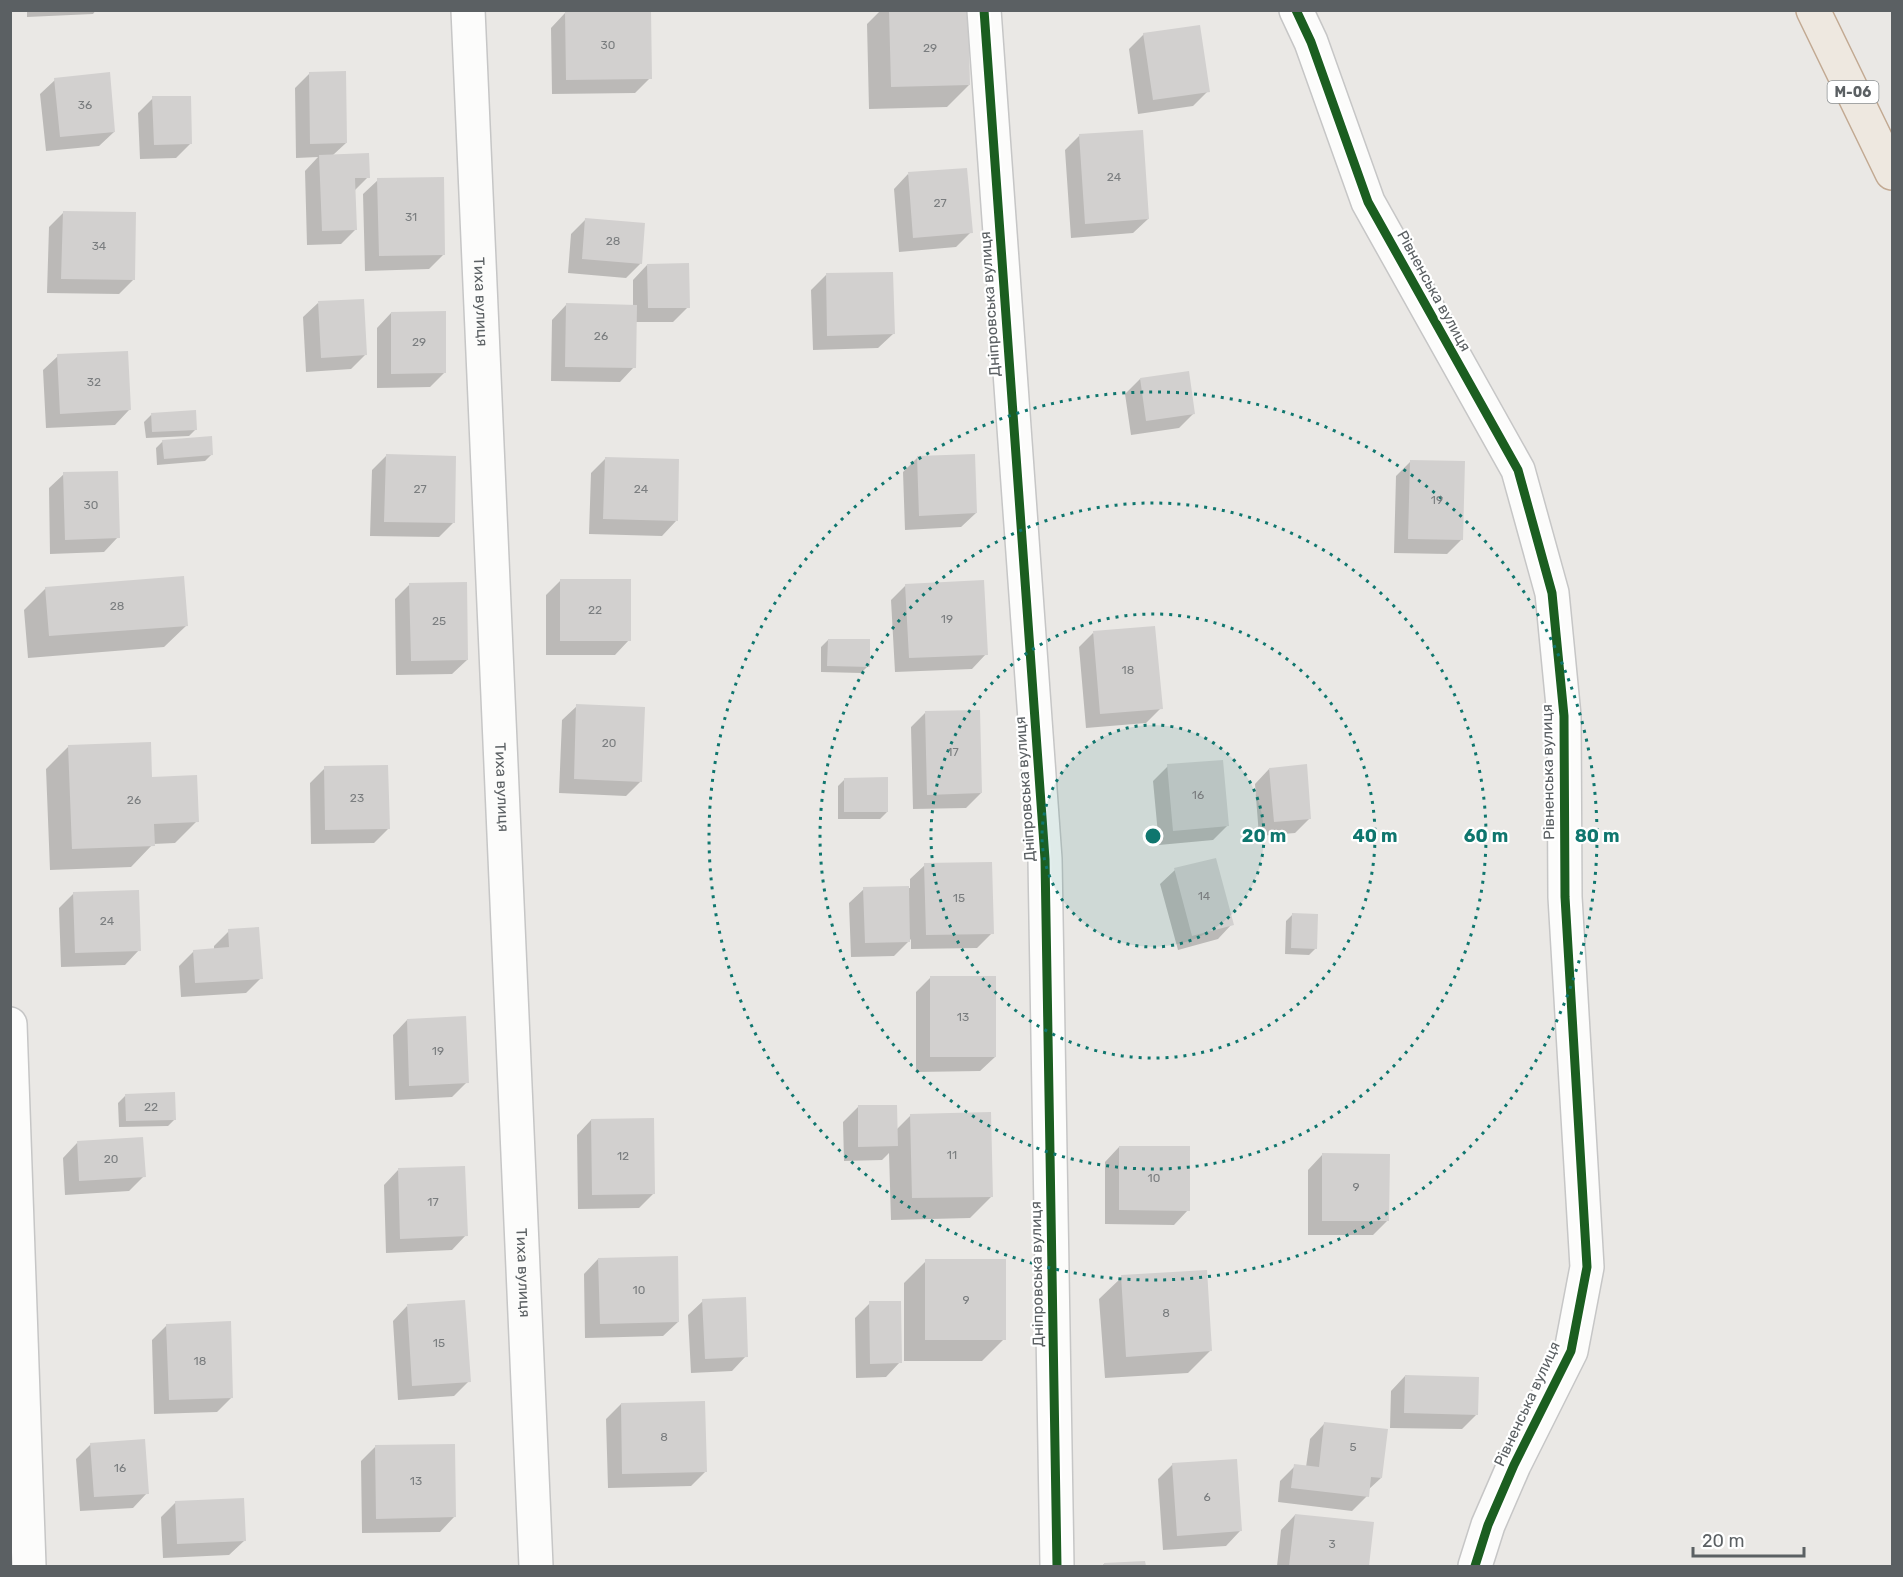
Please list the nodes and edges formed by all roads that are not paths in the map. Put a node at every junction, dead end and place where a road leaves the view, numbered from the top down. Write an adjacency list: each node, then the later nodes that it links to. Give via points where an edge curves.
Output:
1 (468, 10): 8 (street, Тиха вулиця)
2 (984, 10): 9 (street, Дніпровська вулиця, via 1045,859)
3 (1296, 10): 10 (street, Рівненська вулиця, via 1368,202 1518,470 1552,593 1564,716 1565,897 1587,1267 1570,1351 1514,1466)
4 (1813, 10): 5 (highway, М-06)
5 (1893, 172)
6 (10, 1024): 7 (street)
7 (29, 1566)
8 (536, 1566)
9 (1057, 1566)
10 (1475, 1566)

